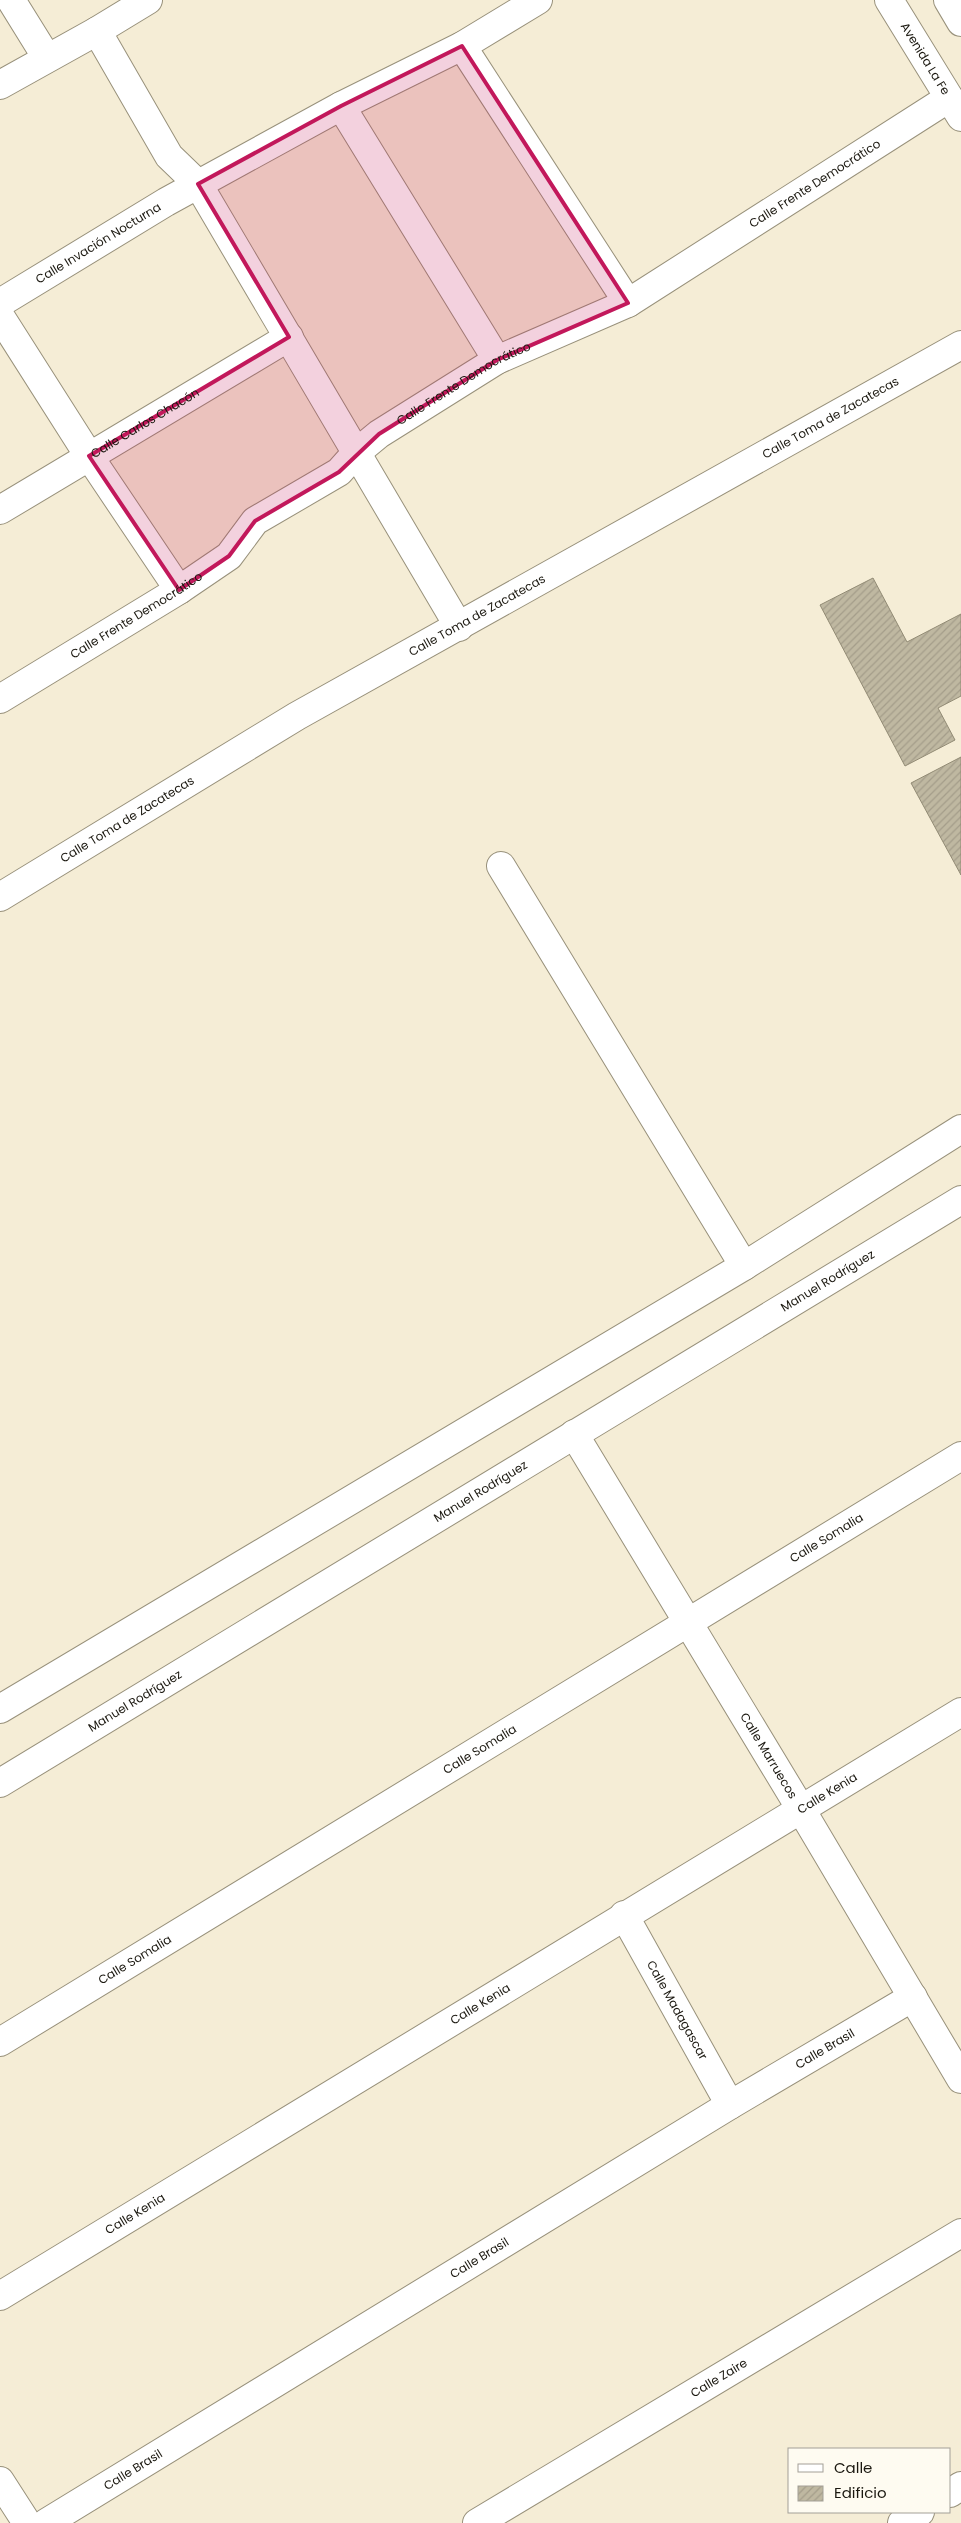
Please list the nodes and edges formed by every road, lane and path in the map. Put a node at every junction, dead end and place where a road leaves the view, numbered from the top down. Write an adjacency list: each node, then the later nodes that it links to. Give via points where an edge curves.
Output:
1 (11, 0): 9 (street)
2 (148, 0): 7 (street)
3 (538, 0): 8 (street, Calle Invación Nocturna)
4 (888, 0): 12 (street, Avenida La Fe)
5 (948, 0): 6 (street)
6 (961, 22)
7 (96, 31): 9 (street); 13 (street, via 169,156)
8 (462, 46): 11 (street, Calle Invación Nocturna); 15 (street)
9 (47, 58): 10 (street)
10 (0, 85)
11 (341, 106): 13 (street, Calle Invación Nocturna); 19 (street)
12 (955, 108): 15 (street, Calle Frente Democrático)
13 (198, 184): 14 (street, Calle Invación Nocturna); 17 (street)
14 (0, 303)
15 (628, 303): 19 (street, Calle Frente Democrático)
16 (0, 316): 21 (street)
17 (289, 337): 20 (street); 21 (street, Calle Carlos Chacón)
18 (961, 345): 24 (street, Calle Toma de Zacatecas)
19 (497, 360): 20 (street, Calle Frente Democrático, via 379,434)
20 (356, 453): 23 (street, Calle Frente Democrático, via 339,472 255,521 229,556); 24 (street)
21 (89, 456): 22 (street, Calle Carlos Chacón); 23 (street)
22 (0, 510)
23 (179, 590): 25 (street, Calle Frente Democrático)
24 (459, 627): 27 (street, Calle Toma de Zacatecas, via 297,716)
25 (0, 699)
26 (501, 866): 30 (street)
27 (0, 897)
28 (961, 1129): 30 (street)
29 (961, 1200): 31 (street, Manuel Rodríguez)
30 (744, 1266): 34 (street)
31 (574, 1434): 33 (street, Calle Marruecos); 36 (street, Manuel Rodríguez)
32 (961, 1456): 33 (street, Calle Somalia)
33 (688, 1624): 37 (street, Calle Marruecos); 40 (street, Calle Somalia)
34 (0, 1709)
35 (961, 1712): 37 (street, Calle Kenia)
36 (0, 1782)
37 (802, 1810): 38 (street, Calle Kenia); 39 (street, Calle Marruecos)
38 (624, 1915): 42 (street, Calle Madagascar); 44 (street, Calle Kenia)
39 (914, 1997): 41 (street, Calle Marruecos); 42 (street, Calle Brasil)
40 (0, 2042)
41 (961, 2079)
42 (730, 2105): 48 (street, Calle Brasil)
43 (961, 2232): 49 (street, Calle Zaire)
44 (0, 2296)
45 (0, 2481): 47 (street)
46 (918, 2513): 50 (street)
47 (27, 2523)
48 (46, 2523)
49 (476, 2523)
50 (902, 2523)

